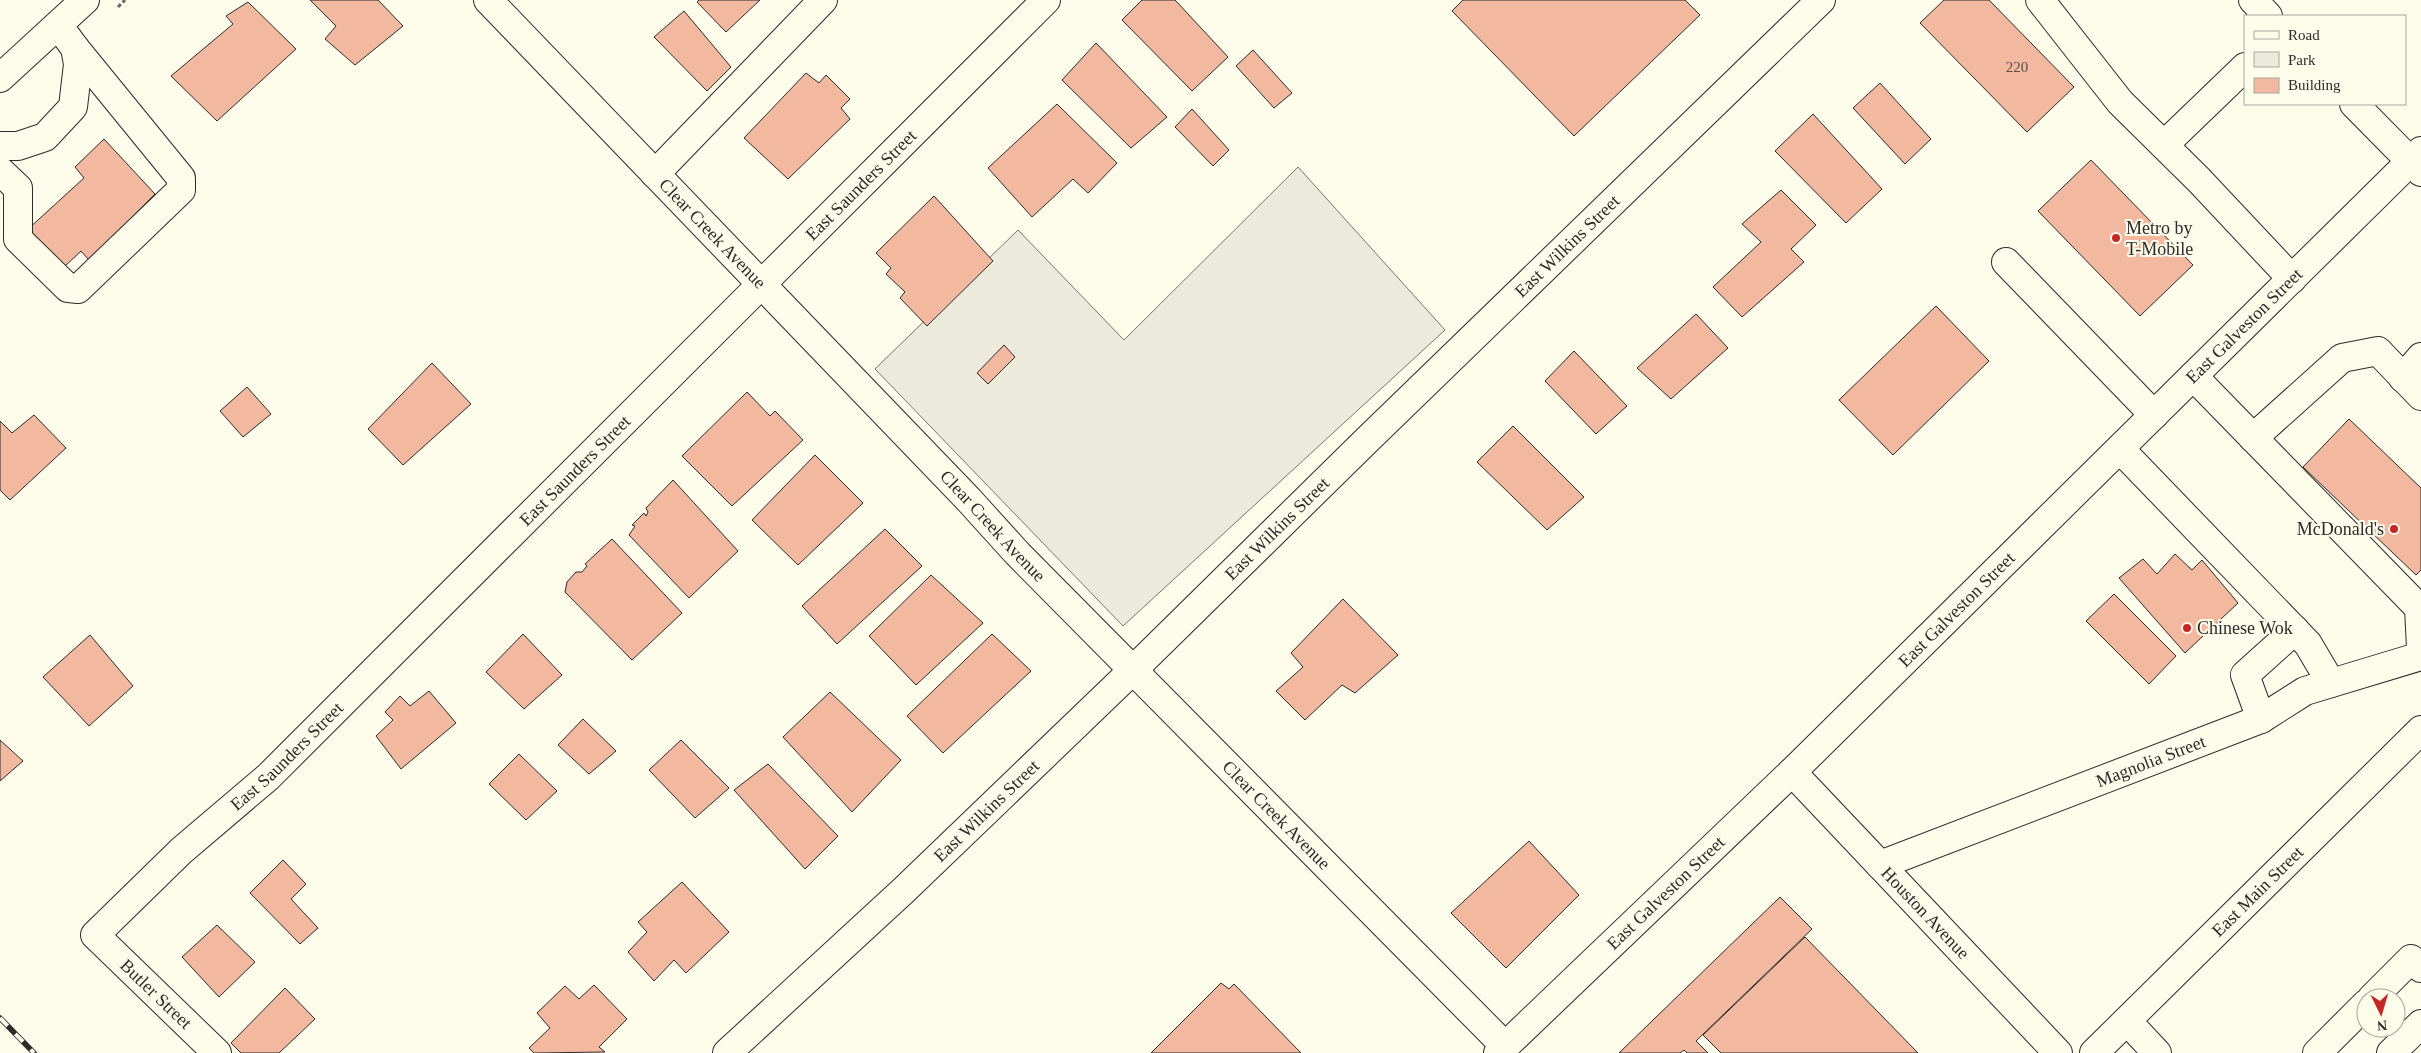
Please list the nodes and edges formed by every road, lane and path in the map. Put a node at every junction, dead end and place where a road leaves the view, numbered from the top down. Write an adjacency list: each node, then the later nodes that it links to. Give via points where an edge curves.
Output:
1 (86, 0): 9 (street)
2 (488, 0): 18 (street, Clear Creek Avenue)
3 (823, 0): 18 (street)
4 (1046, 0): 21 (street, East Saunders Street)
5 (1821, 0): 32 (street, East Wilkins Street)
6 (2040, 0): 14 (street, via 2120,102)
7 (2252, 0): 8 (street)
8 (2267, 15)
9 (58, 25): 10 (street); 12 (street)
10 (75, 48): 15 (street, via 78,64 73,107 45,137 18,146); 17 (street, via 181,178 181,190 78,289 68,288 18,239 18,188)
11 (2244, 68): 14 (street)
12 (0, 78)
13 (2355, 105): 16 (street)
14 (2164, 145): 20 (street)
15 (0, 146)
16 (2417, 162): 20 (street, East Galveston Street)
17 (0, 171)
18 (655, 174): 21 (street, Clear Creek Avenue)
19 (2006, 262): 25 (street)
20 (2292, 279): 23 (street, East Galveston Street)
21 (761, 284): 32 (street, Clear Creek Avenue, via 1017,553); 38 (street, East Saunders Street, via 268,777 182,851)
22 (2421, 357): 24 (street)
23 (2193, 376): 25 (street, East Galveston Street); 26 (street)
24 (2412, 387): 26 (street, via 2378,351 2342,358)
25 (2154, 415): 27 (street, East Galveston Street)
26 (2253, 438): 28 (street)
27 (2120, 449): 29 (street); 36 (street, East Galveston Street)
28 (2420, 607): 30 (street)
29 (2295, 630): 33 (street, via 2308,644); 34 (street, via 2245,675)
30 (2421, 648)
31 (2421, 656): 33 (street, Magnolia Street)
32 (1134, 669): 44 (street, Clear Creek Avenue); 46 (street, East Wilkins Street, via 903,891)
33 (2331, 683): 34 (street, Magnolia Street, via 2305,691)
34 (2261, 718): 37 (street, Magnolia Street)
35 (2421, 730): 42 (street, East Main Street)
36 (1792, 772): 37 (street, Houston Avenue); 44 (street, East Galveston Street)
37 (1880, 865): 47 (street, Houston Avenue)
38 (95, 935): 45 (street, Butler Street)
39 (2421, 968): 40 (street, via 2411,959)
40 (2382, 988)
41 (2356, 1014): 50 (street)
42 (2127, 1021): 48 (street, East Main Street); 49 (street)
43 (2421, 1024): 51 (street)
44 (1501, 1049)
45 (217, 1053)
46 (727, 1053)
47 (2058, 1053)
48 (2094, 1053)
49 (2157, 1053)
50 (2317, 1053)
51 (2391, 1053)

